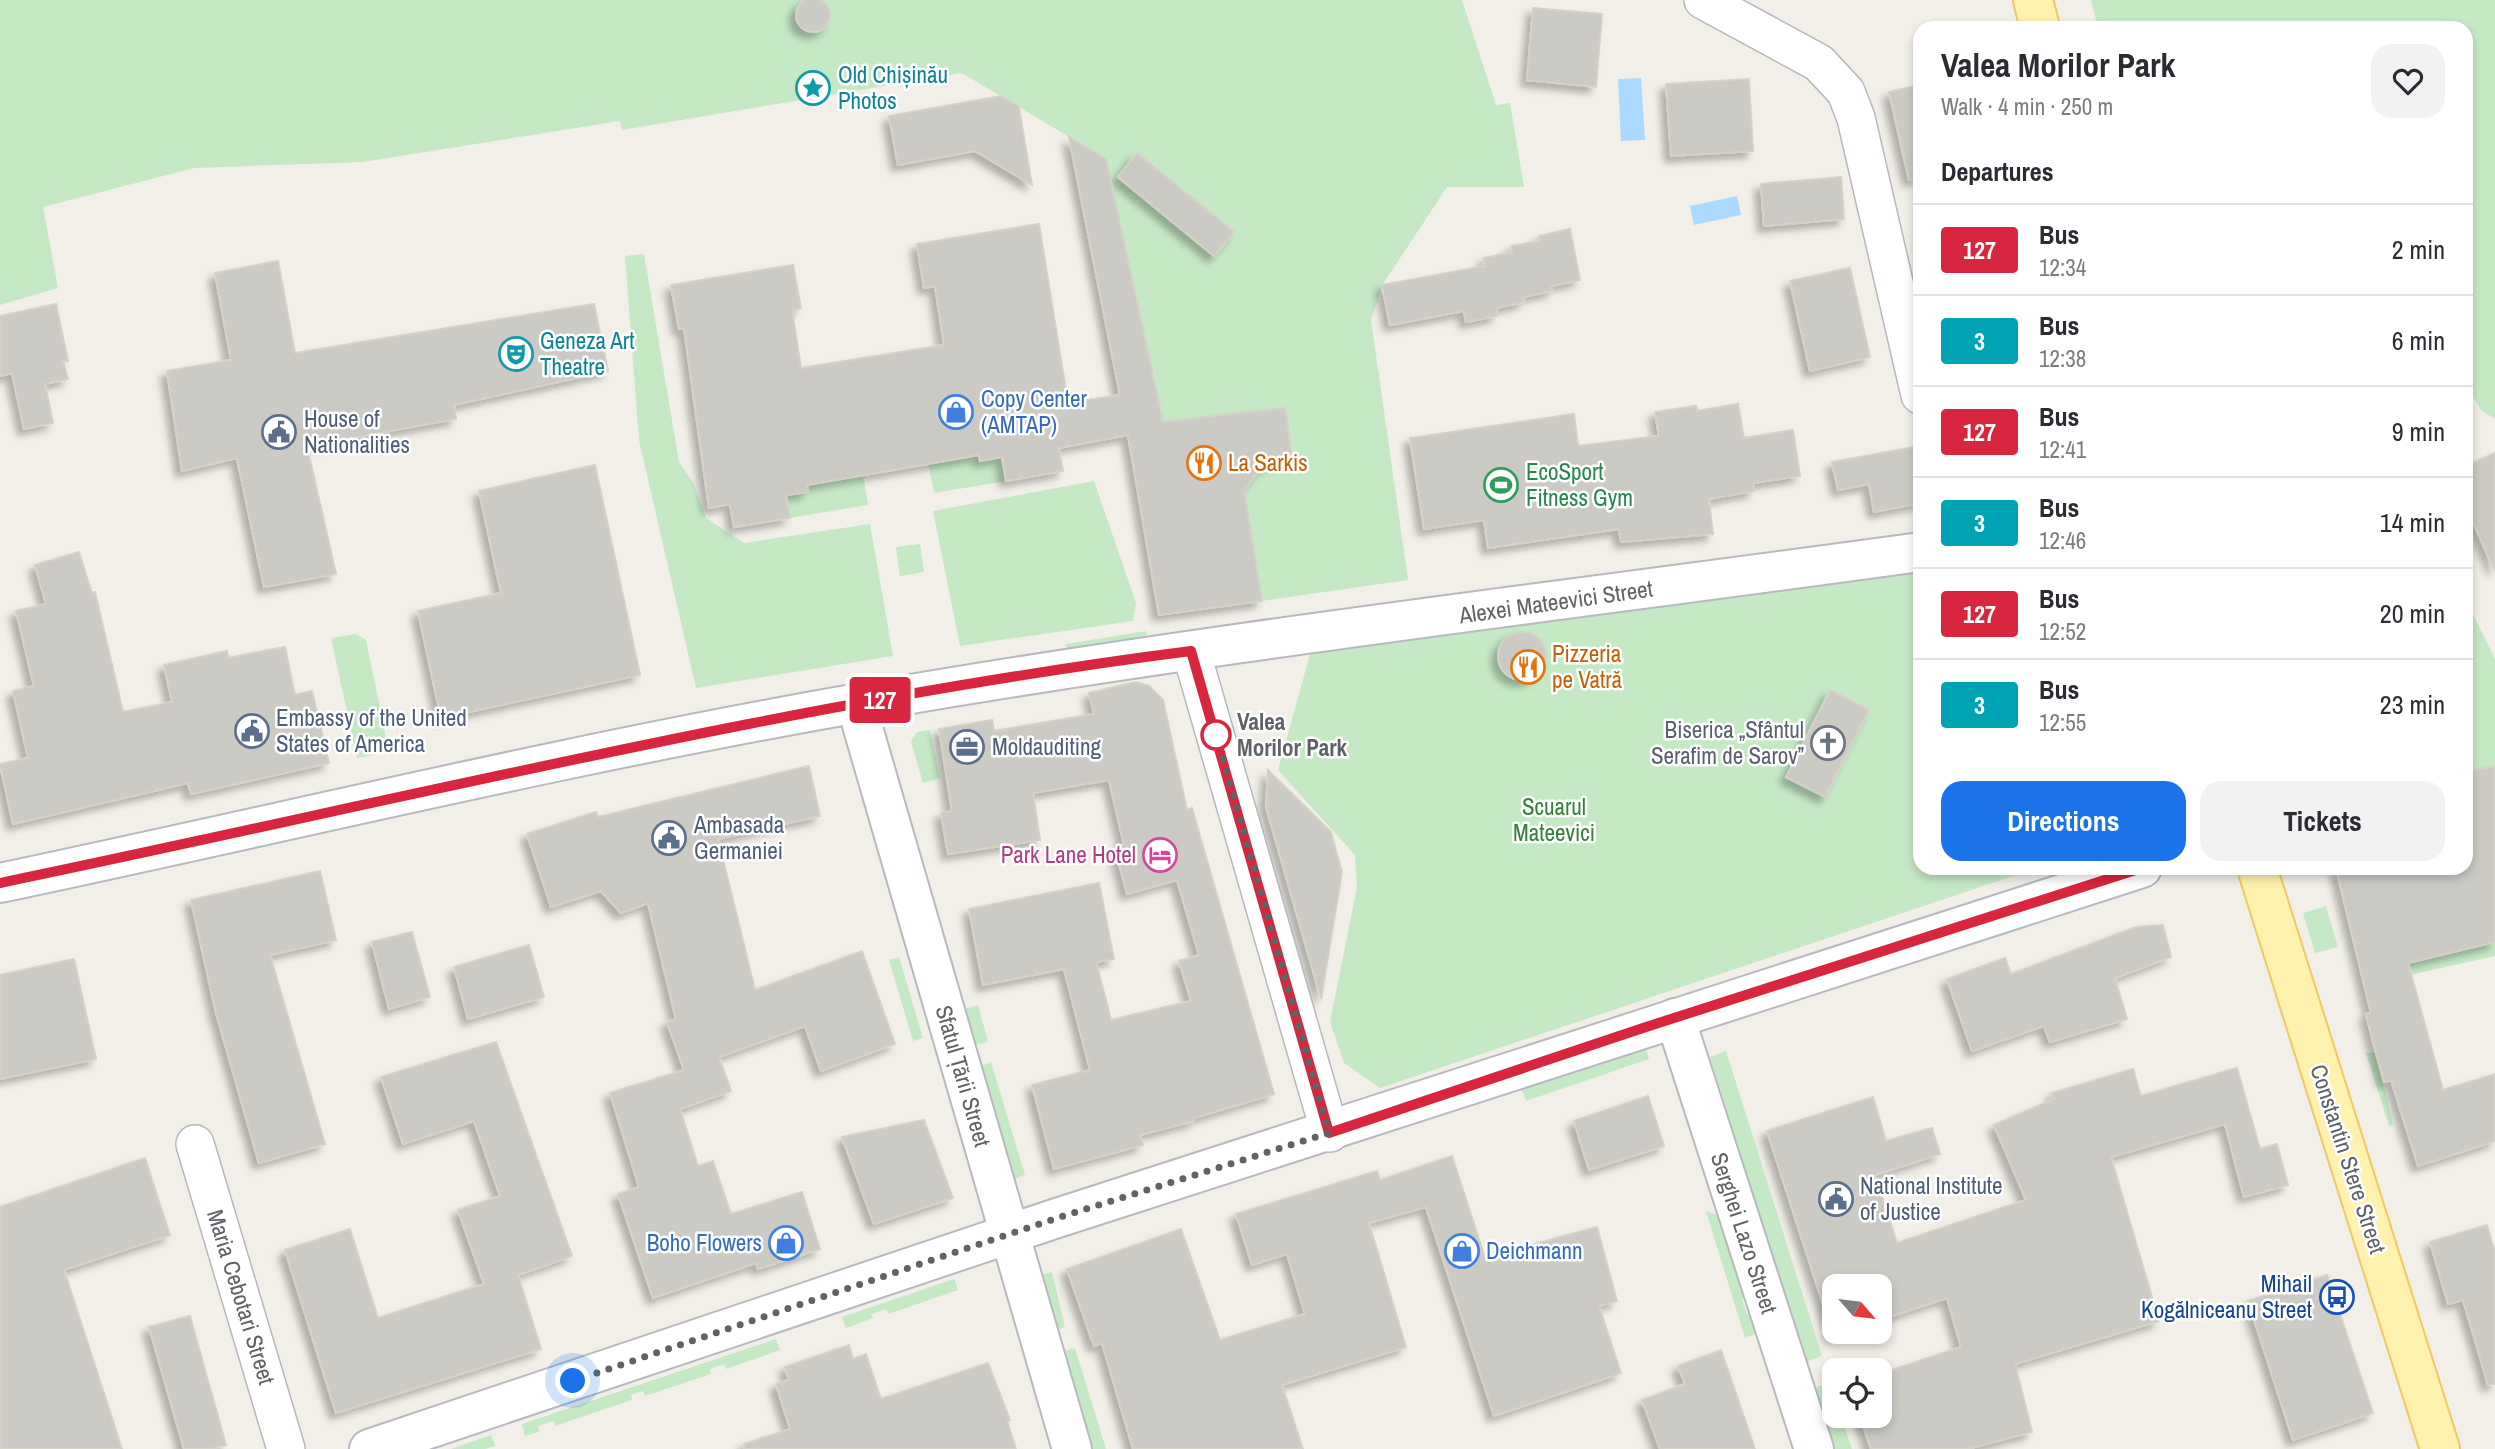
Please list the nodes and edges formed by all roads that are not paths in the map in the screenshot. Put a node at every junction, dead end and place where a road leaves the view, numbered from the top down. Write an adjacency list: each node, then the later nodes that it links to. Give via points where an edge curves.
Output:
1 (1703, 0): 4 (street, via 1819,63 1846,92 1856,118)
2 (2033, 0): 3 (main road)
3 (2038, 21)
4 (1913, 365)
5 (1913, 553): 6 (main road, Alexei Mateevici Street)
6 (1191, 651): 7 (main road, Alexei Mateevici Street); 12 (street)
7 (856, 704): 10 (main road, Alexei Mateevici Street, via 694,733); 14 (main road, Sfatul Țării Street)
8 (2120, 875): 11 (main road)
9 (2259, 875): 19 (main road, Constantin Stere Street)
10 (0, 883)
11 (1675, 1018): 12 (main road); 18 (main road, Serghei Lazo Street)
12 (1329, 1133): 14 (main road)
13 (195, 1144): 15 (street, Maria Cebotari Street)
14 (1009, 1234): 16 (main road); 17 (main road, Sfatul Țării Street)
15 (286, 1449)
16 (369, 1449)
17 (1072, 1449)
18 (1814, 1449)
19 (2440, 1449)

